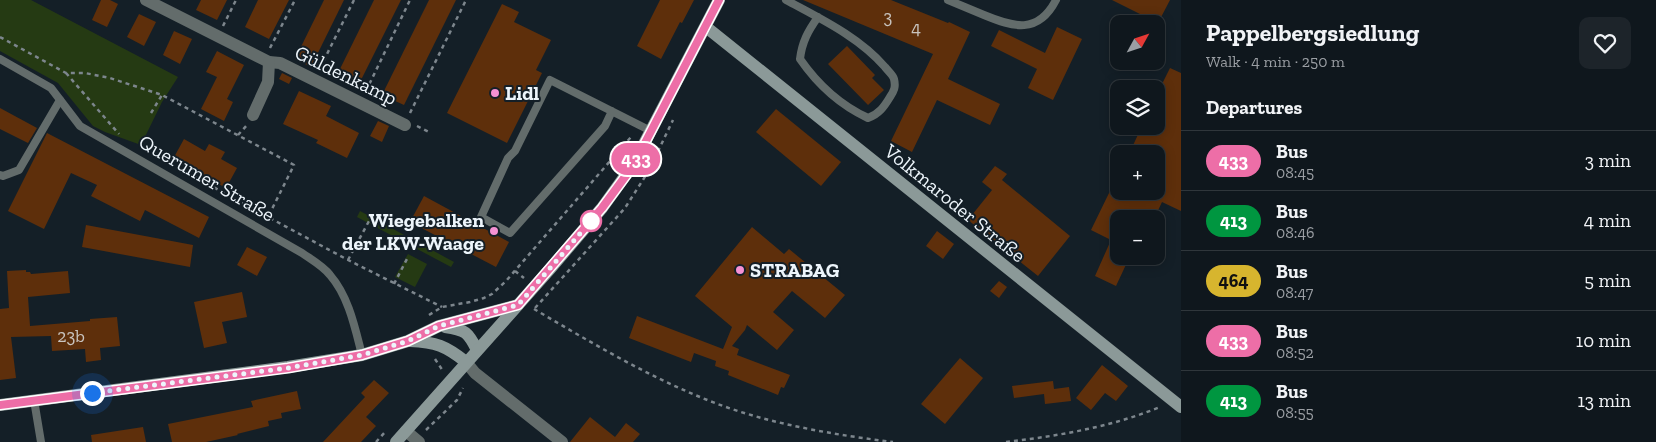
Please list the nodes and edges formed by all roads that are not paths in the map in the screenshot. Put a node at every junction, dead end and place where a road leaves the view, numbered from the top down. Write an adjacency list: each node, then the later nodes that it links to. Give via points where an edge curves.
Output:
1 (146, 0): 9 (street, Güldenkamp)
2 (719, 0): 7 (street)
3 (786, 0): 6 (lane)
4 (948, 0): 5 (lane, via 1006,24 1020,26 1044,18)
5 (1056, 0)
6 (818, 17): 6 (lane, via 876,56 894,77 895,89 876,115 868,118 824,89 800,58 807,32)
7 (706, 27): 14 (street); 23 (street, Volkmaroder Straße)
8 (0, 59): 10 (lane, Querumer Straße, via 51,88)
9 (267, 60): 12 (street, Güldenkamp, via 268,82); 13 (street, Güldenkamp, via 280,63)
10 (60, 100): 15 (lane, via 19,170); 20 (lane, Querumer Straße, via 80,126 320,265 336,282 344,298)
11 (612, 110): 11 (lane, via 550,80 481,217 510,233 605,126); 14 (lane)
12 (253, 115)
13 (405, 125)
14 (646, 128): 16 (street, via 633,166 602,208)
15 (0, 175)
16 (518, 305): 17 (street); 19 (street)
17 (439, 326): 18 (street); 19 (street, via 468,333)
18 (408, 341): 20 (street); 21 (street, via 444,346)
19 (477, 350): 21 (street)
20 (362, 355): 22 (street, via 288,368)
21 (466, 362): 25 (street); 28 (street, via 475,373)
22 (34, 400): 24 (street); 26 (lane)
23 (1178, 404)
24 (0, 405)
25 (413, 437): 27 (street)
26 (41, 442)
27 (396, 442)
28 (562, 442)

